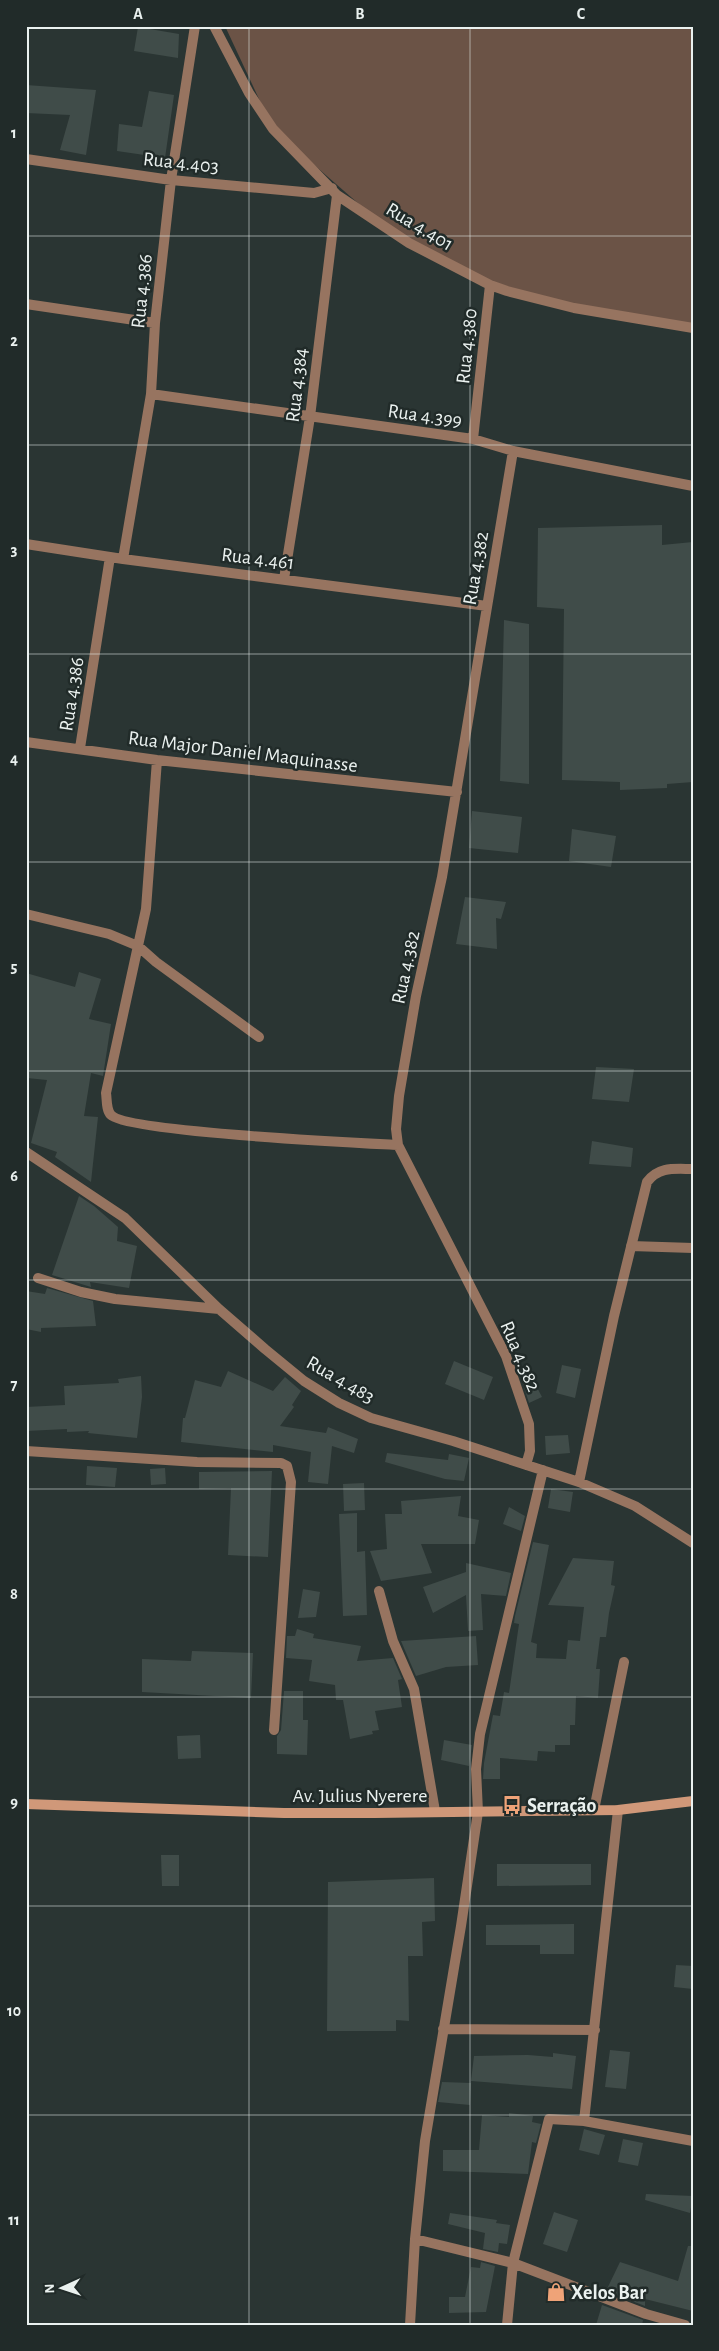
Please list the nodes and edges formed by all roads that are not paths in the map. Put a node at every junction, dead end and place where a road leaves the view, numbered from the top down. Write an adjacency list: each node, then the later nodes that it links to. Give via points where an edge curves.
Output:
1 (194, 26): 4 (street, Rua 4.386)
2 (214, 26): 5 (street, Rua 4.401, via 259,110 273,129)
3 (26, 159): 4 (street, Rua 4.403)
4 (172, 180): 5 (street, Rua 4.403, via 314,193); 8 (street, Rua 4.386)
5 (335, 192): 6 (street, Rua 4.401, via 409,243); 11 (street, Rua 4.384)
6 (490, 285): 9 (street, Rua 4.401, via 574,308); 12 (street, Rua 4.380)
7 (26, 304): 8 (street)
8 (155, 323): 10 (street, Rua 4.386)
9 (693, 328)
10 (151, 394): 11 (street, Rua 4.399); 17 (street, Rua 4.386)
11 (310, 417): 12 (street, Rua 4.399); 18 (street, Rua 4.384)
12 (473, 440): 13 (street, Rua 4.399)
13 (513, 451): 14 (street, Rua 4.399); 19 (street, Rua 4.382)
14 (693, 486)
15 (26, 544): 16 (street, Rua 4.461)
16 (110, 557): 17 (street, Rua 4.461); 21 (street, Rua 4.386)
17 (123, 559): 18 (street, Rua 4.461)
18 (284, 579): 19 (street, Rua 4.461)
19 (486, 606): 23 (street, Rua 4.382)
20 (26, 742): 21 (street, Rua Major Daniel Maquinasse)
21 (80, 748): 22 (street, Rua Major Daniel Maquinasse)
22 (157, 760): 23 (street, Rua Major Daniel Maquinasse); 25 (street, via 146,909)
23 (457, 792): 27 (street, Rua 4.382, via 399,1096)
24 (26, 914): 25 (street, via 109,934)
25 (138, 946): 26 (street); 27 (street, via 106,1093 111,1115 144,1126)
26 (259, 1038)
27 (398, 1146): 35 (street, Rua 4.382, via 506,1356 529,1424 530,1451)
28 (26, 1152): 33 (street, Rua 4.483, via 125,1218)
29 (693, 1169): 30 (street, via 654,1173 647,1182)
30 (631, 1246): 31 (street); 37 (street)
31 (693, 1248)
32 (38, 1278): 33 (street, via 115,1300)
33 (220, 1309): 35 (street, Rua 4.483, via 304,1381 340,1403 372,1418)
34 (26, 1451): 41 (street, via 197,1462 281,1463 287,1466 291,1482)
35 (526, 1464): 36 (street, Rua 4.483)
36 (543, 1470): 37 (street, Rua 4.483); 47 (street, via 480,1734 476,1769)
37 (578, 1482): 38 (street, Rua 4.483, via 636,1506)
38 (693, 1543)
39 (379, 1591): 46 (street, via 393,1640 414,1690)
40 (624, 1662): 44 (street)
41 (274, 1730)
42 (693, 1801): 45 (main road, Av. Julius Nyerere)
43 (26, 1804): 46 (main road, Av. Julius Nyerere, via 284,1813)
44 (594, 1810): 45 (main road, Av. Julius Nyerere); 47 (main road, Av. Julius Nyerere)
45 (618, 1810): 49 (street)
46 (435, 1811): 47 (main road, Av. Julius Nyerere)
47 (478, 1812): 48 (street)
48 (443, 2030): 49 (street); 52 (street, via 425,2141)
49 (594, 2030): 50 (street)
50 (584, 2121): 51 (street); 53 (street, via 547,2121)
51 (693, 2141)
52 (415, 2239): 53 (street); 54 (street)
53 (513, 2263): 55 (street); 56 (street, via 646,2314)
54 (410, 2325)
55 (507, 2325)
56 (685, 2325)

